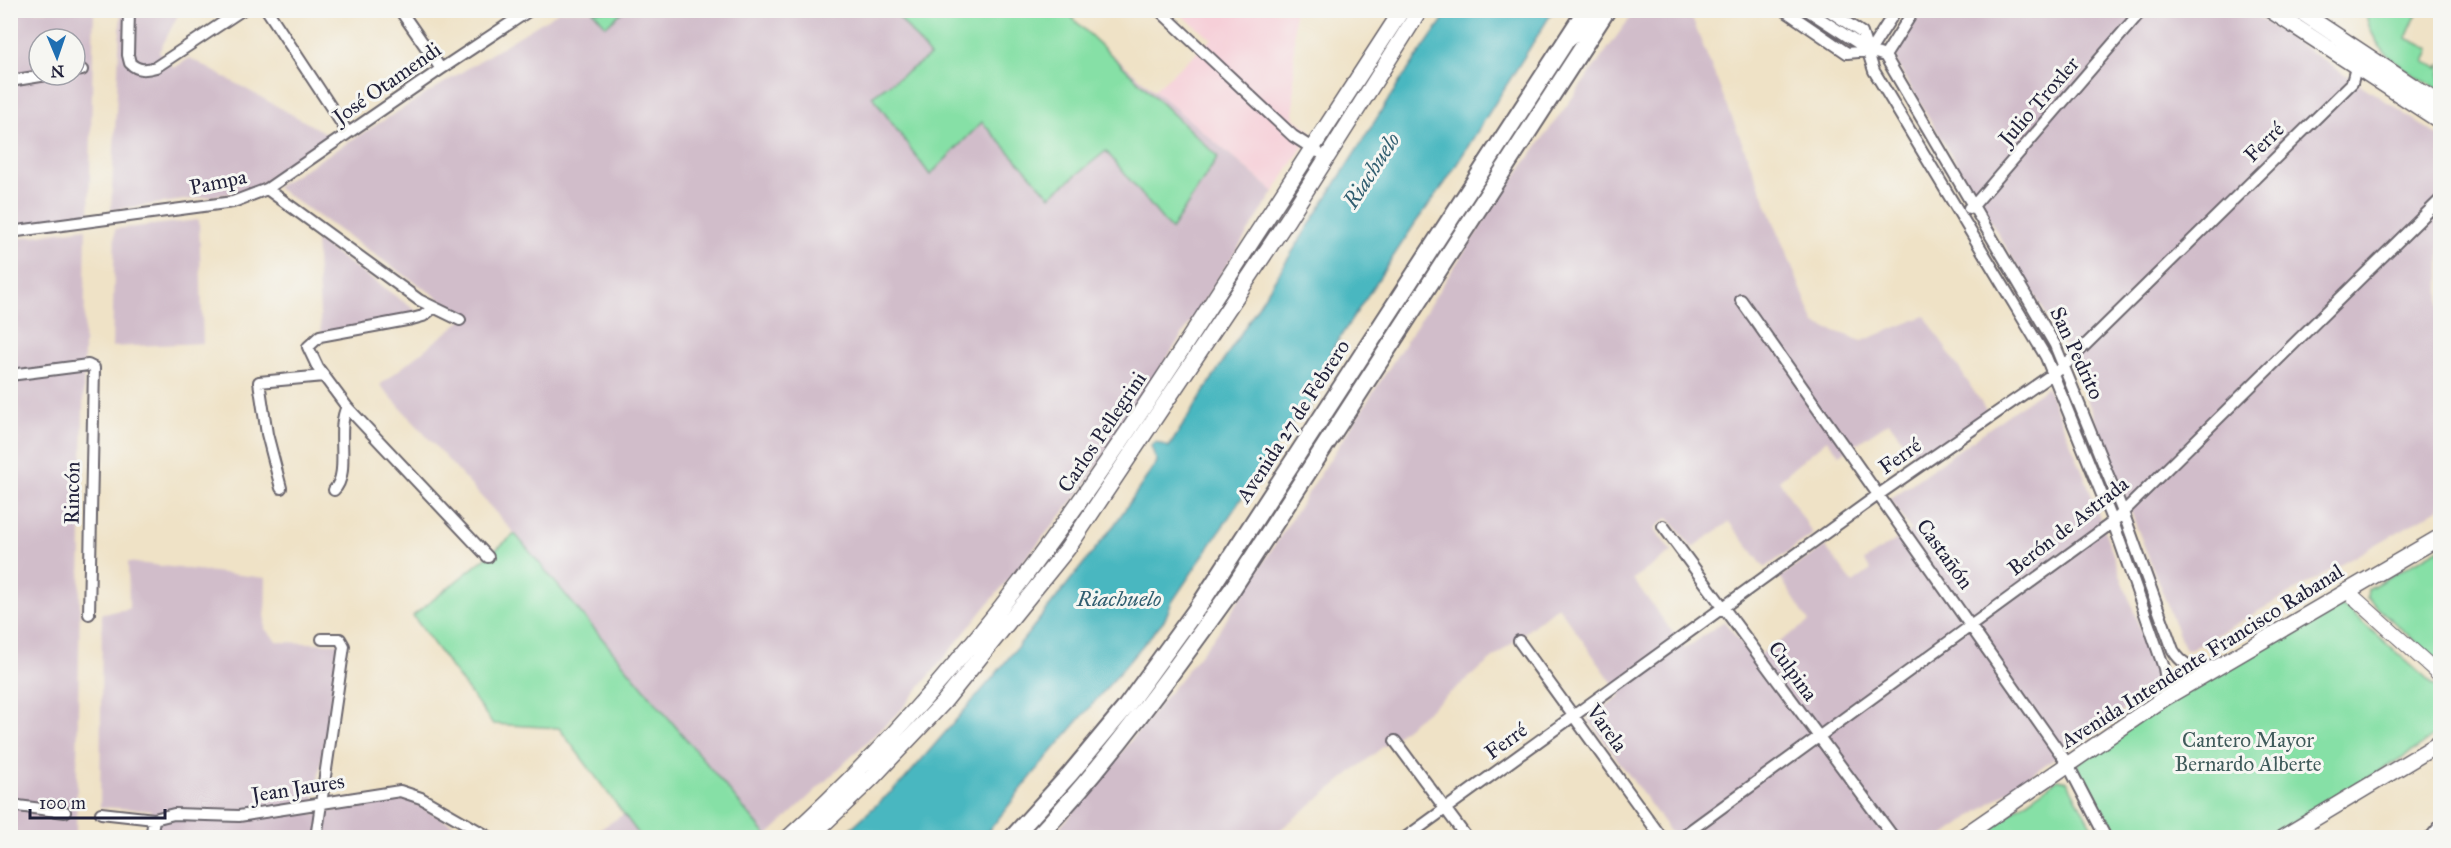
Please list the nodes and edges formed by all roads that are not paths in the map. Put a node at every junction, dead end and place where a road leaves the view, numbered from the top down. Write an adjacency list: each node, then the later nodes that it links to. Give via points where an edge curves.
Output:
1 (129, 10): 2 (street, via 128,55 130,63 138,69 156,67)
2 (242, 10)
3 (267, 10): 30 (street)
4 (400, 10): 24 (street)
5 (530, 10): 24 (street, José Otamendi)
6 (1160, 10): 31 (street, via 1293,136)
7 (1402, 10): 31 (main road, Carlos Pellegrini)
8 (1420, 10): 32 (main road, Carlos Pellegrini)
9 (1586, 10): 20 (main road, Avenida 27 de Febrero)
10 (1596, 10): 20 (street, via 1582,32)
11 (1607, 10): 46 (main road, Avenida 27 de Febrero)
12 (1784, 10): 22 (street, via 1847,53)
13 (1807, 10): 22 (street)
14 (1828, 10): 22 (street, San Pedrito, via 1862,33)
15 (1896, 10): 22 (street)
16 (1914, 10): 23 (street)
17 (2142, 10): 35 (street, Julio Troxler)
18 (2270, 10): 25 (main road)
19 (2298, 10): 21 (main road)
20 (1566, 42): 46 (main road, Avenida 27 de Febrero, via 1327,411 1313,416 1295,445)
21 (2356, 49): 25 (street); 28 (main road)
22 (1870, 51): 23 (street); 36 (street, San Pedrito, via 1874,71)
23 (1885, 56): 35 (street, San Pedrito)
24 (441, 69): 30 (street, José Otamendi)
25 (2357, 69): 29 (main road); 41 (street, Ferré, via 2352,83)
26 (27, 78): 27 (street)
27 (10, 81)
28 (2440, 104)
29 (2440, 121)
30 (348, 133): 33 (street, José Otamendi)
31 (1312, 148): 32 (street); 82 (main road, Carlos Pellegrini, via 1132,427 1038,561 926,700)
32 (1326, 158): 83 (main road, Carlos Pellegrini, via 1068,548 943,703)
33 (267, 189): 37 (street, Pampa, via 225,204); 39 (street, Pampa)
34 (2440, 200): 50 (street, Berón de Astrada)
35 (1974, 205): 36 (street, Julio Troxler); 41 (street, San Pedrito)
36 (1961, 213): 42 (street, San Pedrito)
37 (10, 232)
38 (1741, 300): 49 (street, Castañón)
39 (433, 308): 40 (street, Pampa); 44 (street, via 412,319 320,336 308,347)
40 (460, 320)
41 (2064, 366): 42 (street, Ferré); 50 (street, San Pedrito)
42 (2053, 374): 49 (street, Ferré); 51 (street, San Pedrito)
43 (10, 375): 57 (street, Rincón, via 93,366)
44 (324, 376): 45 (street); 47 (street, via 259,382)
45 (347, 407): 48 (street, via 342,419 341,481); 54 (street)
46 (1307, 458): 69 (main road, Avenida 27 de Febrero, via 1125,708 1070,774 1057,778 1042,795); 75 (main road, Avenida 27 de Febrero, via 1231,591 1165,684)
47 (281, 488)
48 (334, 490)
49 (1878, 495): 56 (street, Ferré); 58 (street, Castañón)
50 (2123, 512): 51 (street, Berón de Astrada); 61 (street, San Pedrito, via 2179,660 2198,668)
51 (2113, 522): 58 (street, Berón de Astrada); 63 (street, San Pedrito, via 2164,668)
52 (1663, 526): 56 (street, Culpina)
53 (2440, 537): 55 (main road, Avenida Intendente Francisco Rabanal)
54 (488, 557)
55 (2347, 591): 61 (main road, Avenida Intendente Francisco Rabanal); 62 (street)
56 (1724, 609): 64 (street, Ferré); 65 (street, Culpina)
57 (89, 614)
58 (1971, 623): 65 (street, Berón de Astrada); 68 (street, Castañón)
59 (322, 639): 70 (street, via 340,639 344,646)
60 (1519, 640): 64 (street, Varela)
61 (2222, 663): 63 (main road, Avenida Intendente Francisco Rabanal)
62 (2440, 675)
63 (2163, 699): 68 (main road, Avenida Intendente Francisco Rabanal)
64 (1574, 715): 72 (street, Ferré); 88 (street, Varela)
65 (1817, 736): 89 (street, Berón de Astrada); 90 (street, Culpina)
66 (1395, 741): 72 (street)
67 (2440, 743): 78 (main road)
68 (2067, 763): 91 (main road, Avenida Intendente Francisco Rabanal); 92 (street, Castañón)
69 (1045, 801): 75 (main road); 84 (main road)
70 (320, 804): 76 (street, Jean Jaures, via 240,816 174,814); 80 (street); 81 (street, Jean Jaures, via 400,791 421,798)
71 (10, 805): 73 (street)
72 (1446, 808): 86 (street, Ferré); 87 (street)
73 (65, 812)
74 (101, 813): 76 (street, Jean Jaures)
75 (1059, 813): 85 (main road, Avenida 27 de Febrero)
76 (154, 819): 79 (street)
77 (2440, 826): 94 (street)
78 (2302, 833): 93 (main road)
79 (151, 837)
80 (316, 837)
81 (491, 837)
82 (788, 837)
83 (809, 837)
84 (1012, 837)
85 (1036, 837)
86 (1405, 837)
87 (1467, 837)
88 (1662, 837)
89 (1680, 837)
90 (1894, 837)
91 (1961, 837)
92 (2106, 837)
93 (2282, 837)
94 (2430, 837)

